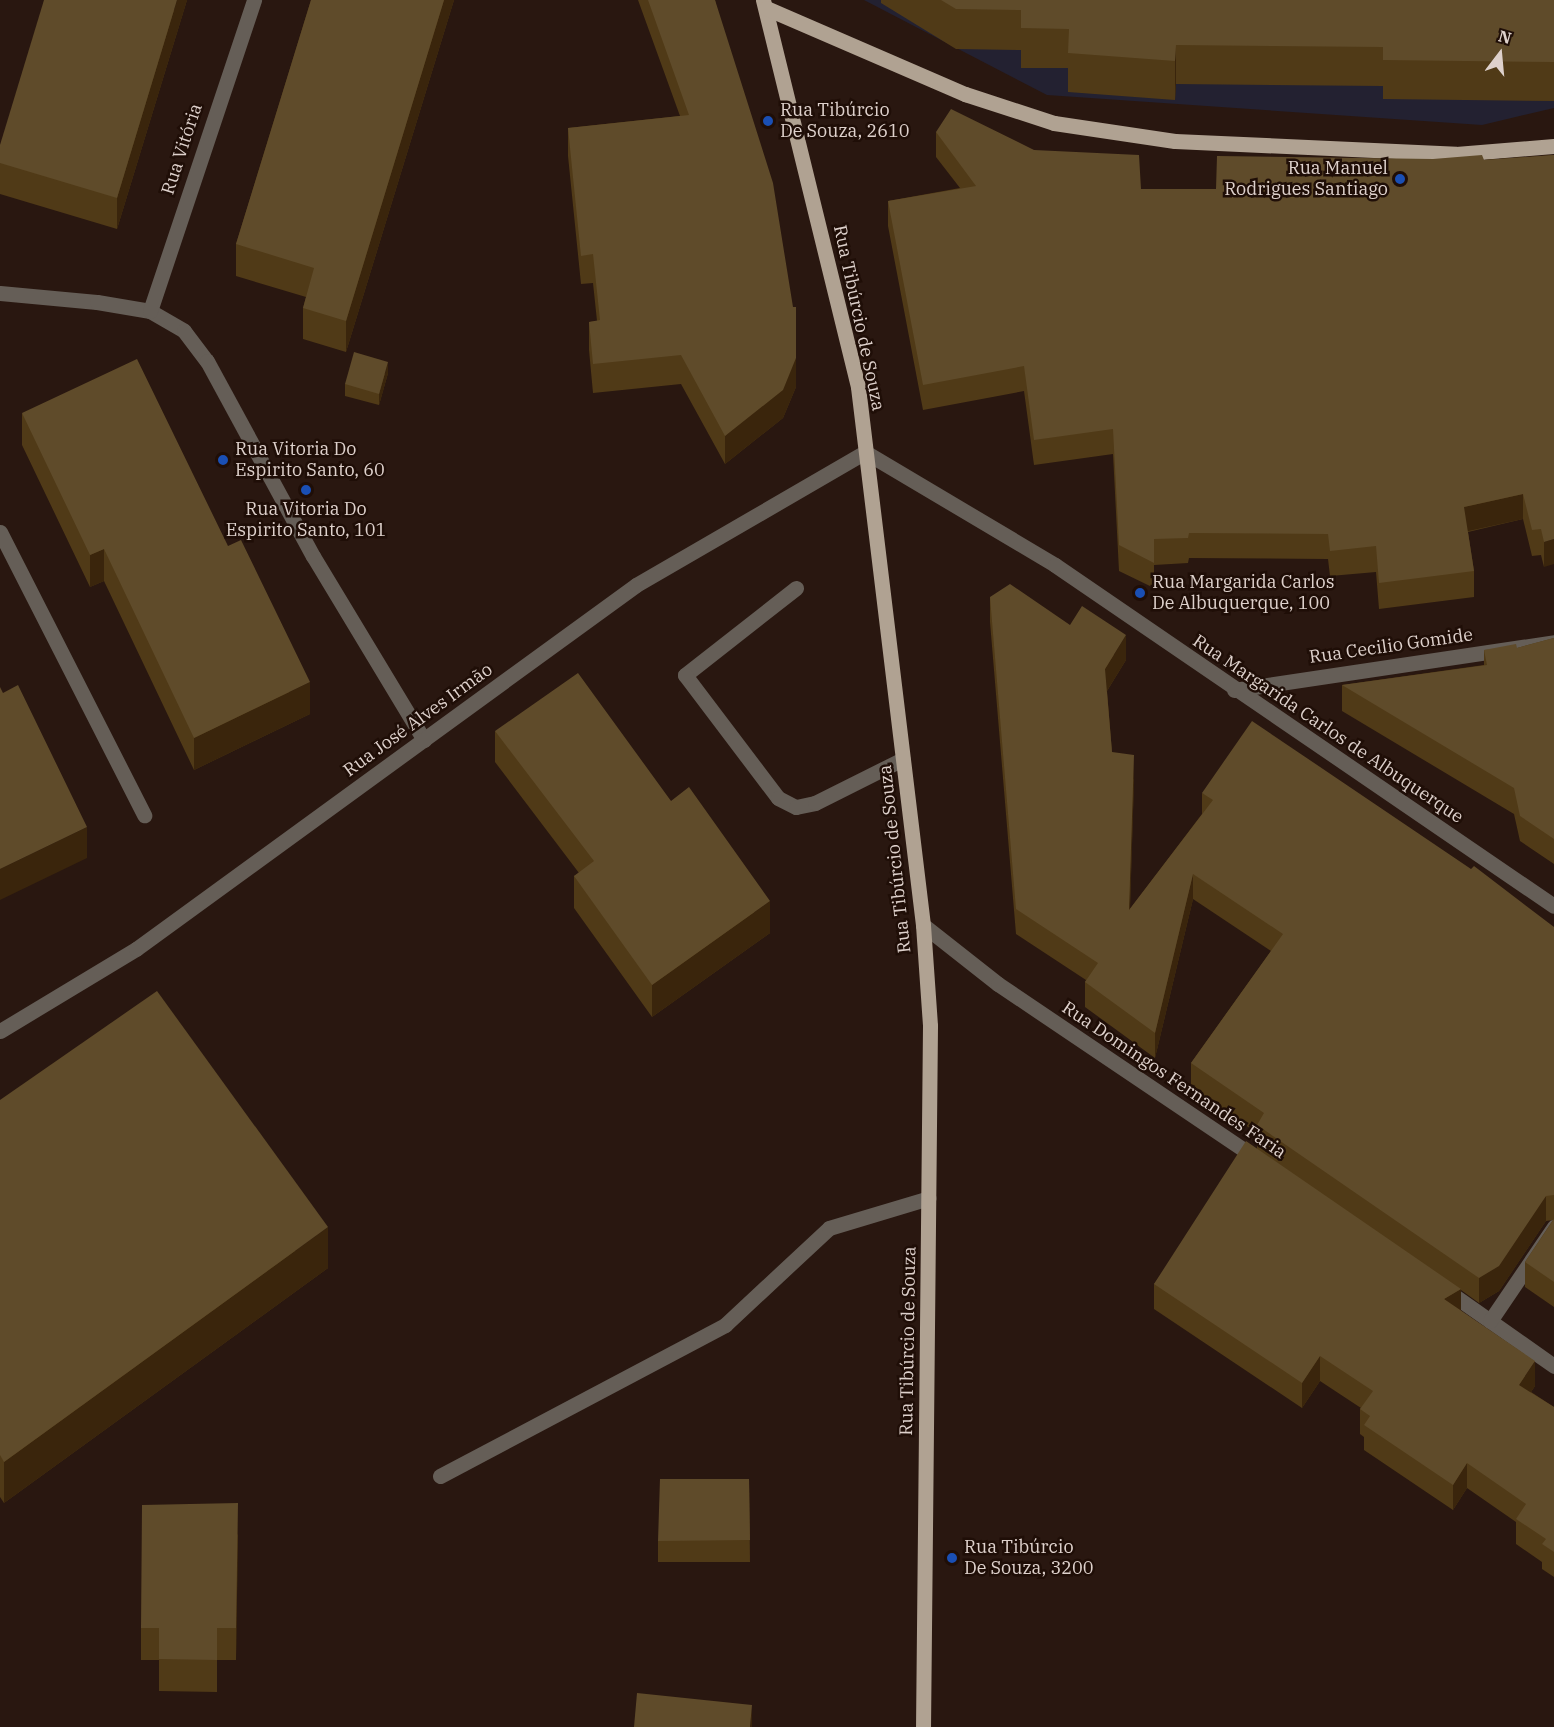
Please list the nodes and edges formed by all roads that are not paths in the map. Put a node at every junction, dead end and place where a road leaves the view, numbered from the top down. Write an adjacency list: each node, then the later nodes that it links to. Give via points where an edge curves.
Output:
1 (254, 0): 5 (street, Rua Vitória)
2 (765, 4): 3 (main road, via 955,90 1054,123 1175,141 1456,154); 6 (main road, Rua Tibúrcio de Souza, via 858,387)
3 (1554, 146)
4 (0, 293): 5 (street)
5 (150, 311): 11 (street, via 183,331 207,361 314,556)
6 (865, 452): 10 (street, Rua Margarida Carlos de Albuquerque, via 1055,565); 11 (street, Rua José Alves Irmão, via 636,585); 12 (main road, Rua Tibúrcio de Souza)
7 (0, 532): 13 (street)
8 (796, 588): 12 (street, via 685,675 778,798 796,807 815,803)
9 (1554, 642): 10 (street, Rua Cecilio Gomide)
10 (1234, 690): 14 (street, Rua Margarida Carlos de Albuquerque)
11 (424, 740): 16 (street, Rua José Alves Irmão, via 136,949)
12 (903, 759): 15 (main road, Rua Tibúrcio de Souza)
13 (144, 815)
14 (1554, 906)
15 (923, 925): 17 (street, Rua Domingos Fernandes Faria, via 998,984); 18 (main road, Rua Tibúrcio de Souza, via 930,1026)
16 (0, 1031)
17 (1273, 1170)
18 (928, 1198): 23 (street, via 829,1228 725,1325); 24 (main road, Rua Tibúrcio de Souza)
19 (1554, 1227): 21 (street)
20 (1433, 1282): 21 (street)
21 (1490, 1321): 22 (street)
22 (1554, 1366)
23 (440, 1476)
24 (923, 1727)

